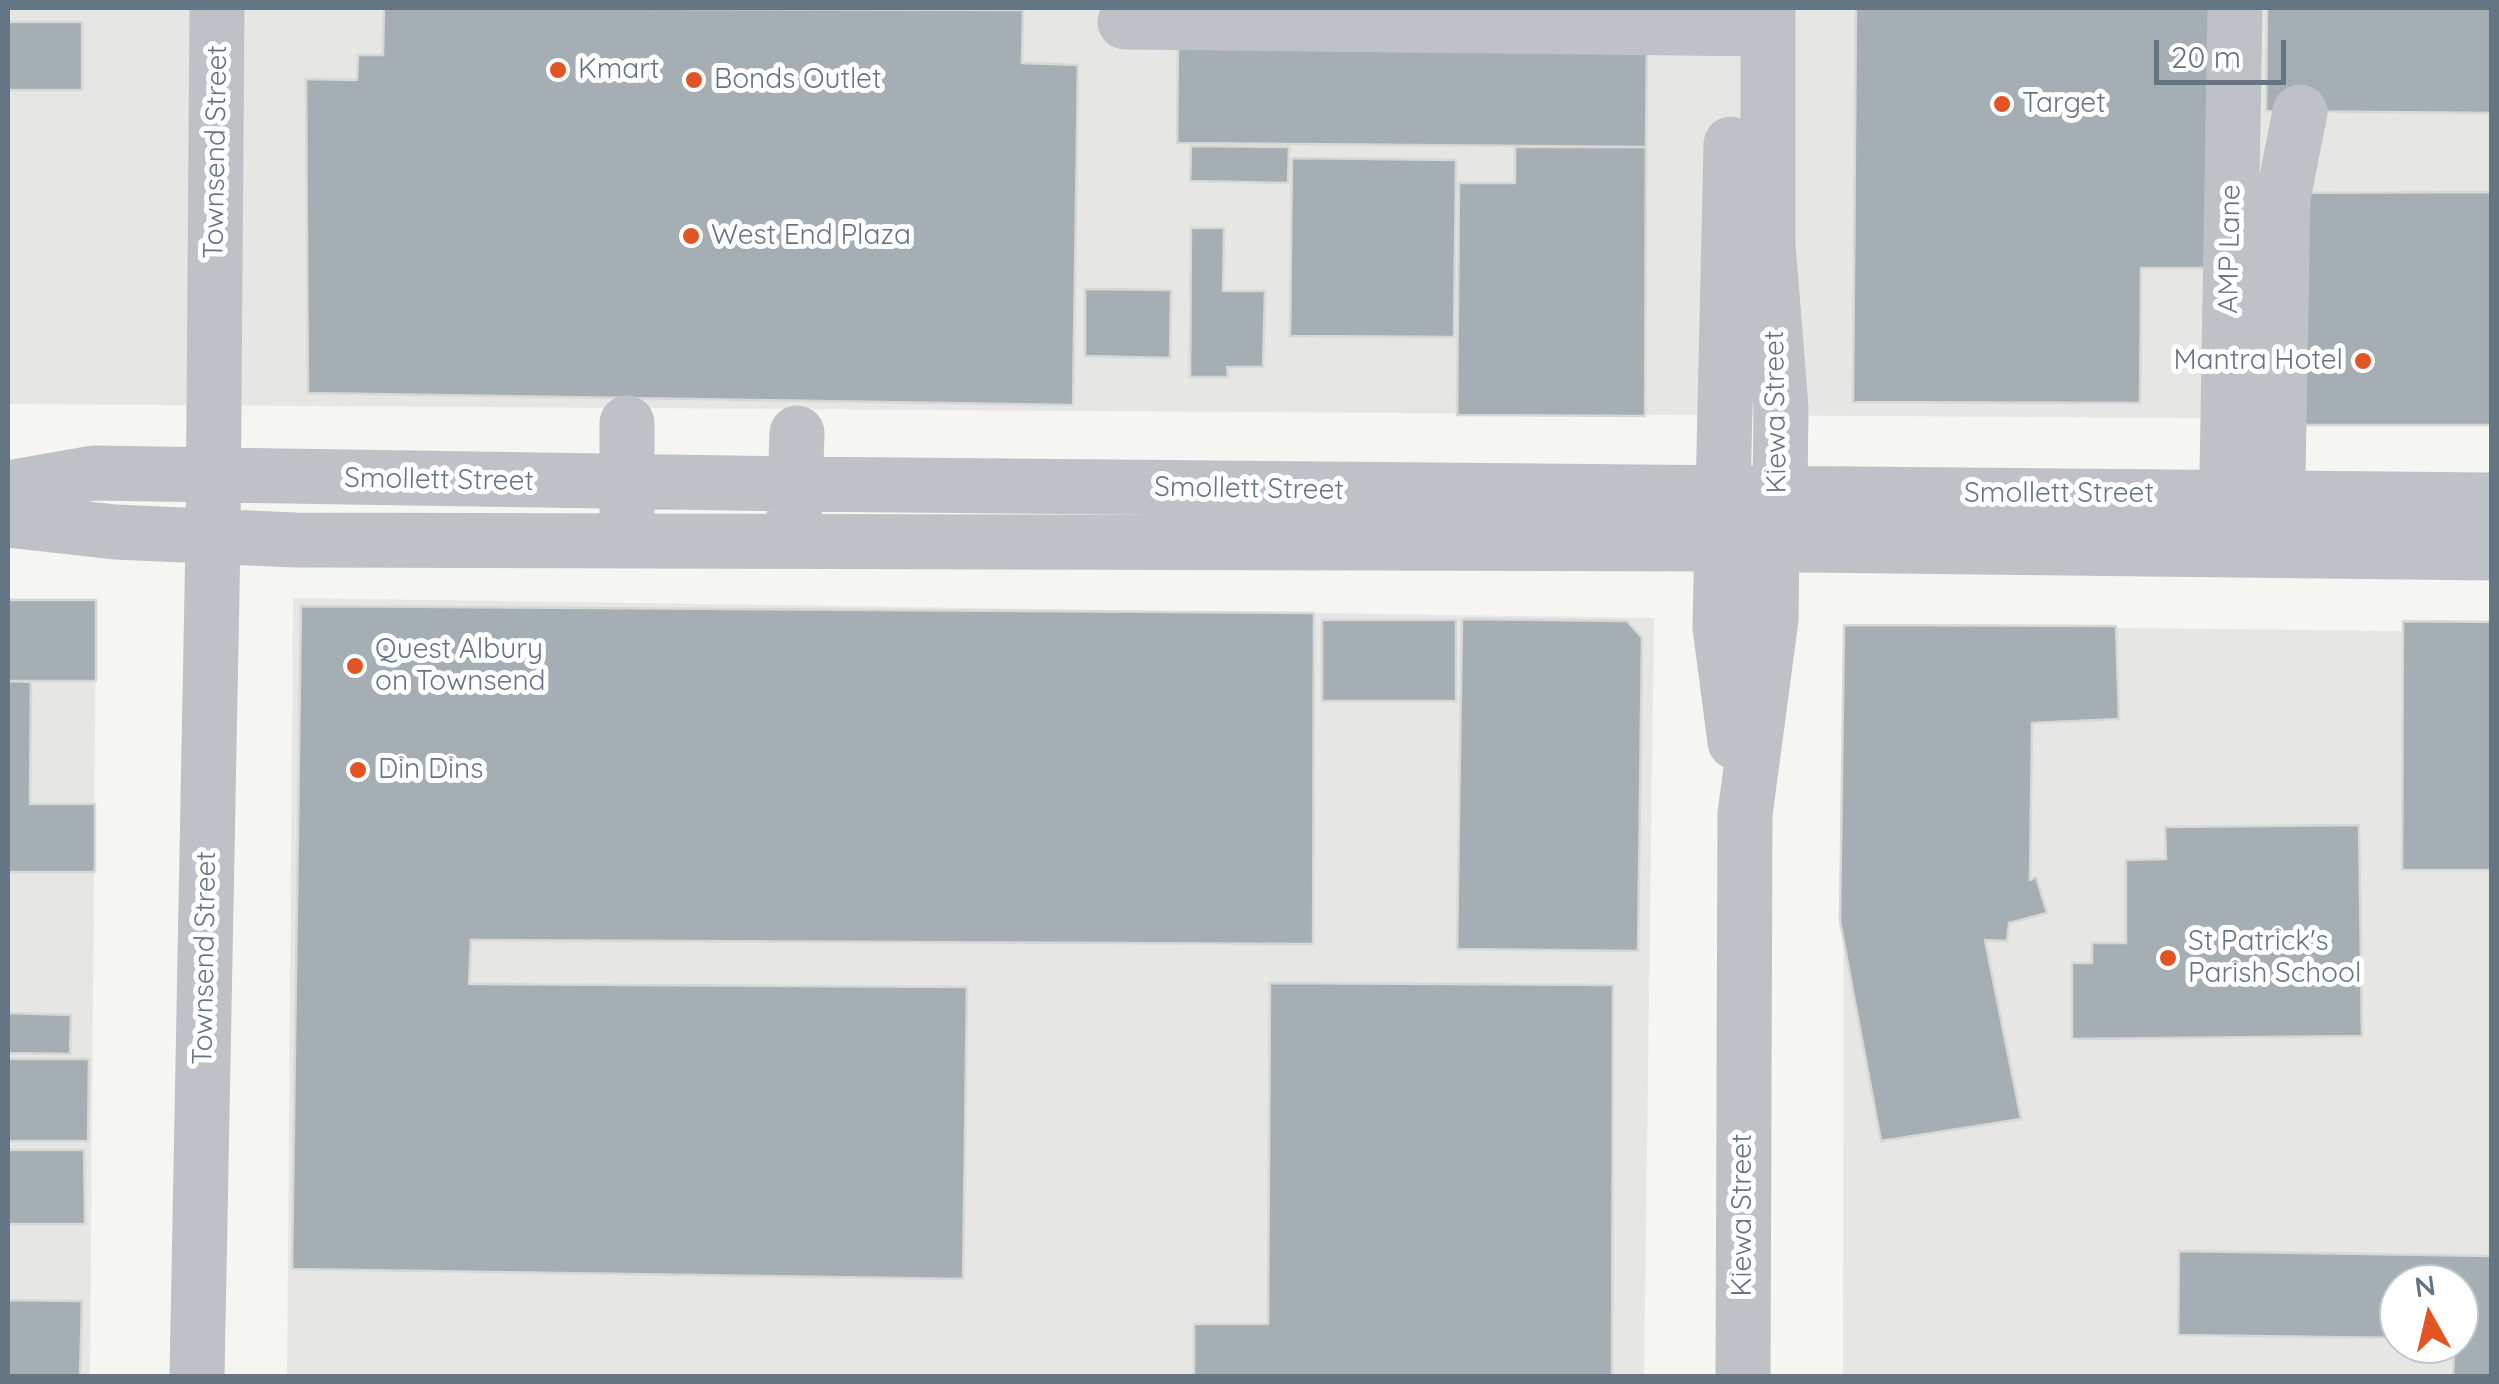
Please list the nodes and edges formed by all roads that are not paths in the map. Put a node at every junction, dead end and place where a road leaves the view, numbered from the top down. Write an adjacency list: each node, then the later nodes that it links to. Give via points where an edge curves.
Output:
1 (217, 8): 8 (street, Townsend Street)
2 (2235, 8): 12 (street, AMP Lane)
3 (1751, 18): 4 (street); 11 (street, Kiewa Street, via 1781,408); 15 (street, Kiewa Street)
4 (1125, 22)
5 (2300, 112): 12 (street, via 2283,198)
6 (627, 423): 9 (street)
7 (796, 459): 9 (street, Smollett Street); 15 (street, Smollett Street); 18 (street)
8 (211, 477): 9 (street, Smollett Street); 10 (street, Smollett Street, via 93,473); 16 (street, Townsend Street)
9 (628, 482): 17 (street)
10 (8, 488)
11 (1780, 492): 12 (street, Smollett Street); 15 (street, Smollett Street)
12 (2251, 496): 13 (street, Smollett Street); 19 (street, AMP Lane)
13 (2492, 500)
14 (8, 520): 16 (street, Smollett Street)
15 (1738, 527): 18 (street, Smollett Street); 19 (street, Smollett Street); 22 (street, Kiewa Street, via 1720,627 1746,814)
16 (213, 539): 17 (street, Smollett Street); 21 (street, Townsend Street)
17 (626, 539): 18 (street, Smollett Street)
18 (794, 540)
19 (2252, 551): 20 (street, Smollett Street)
20 (2492, 553)
21 (197, 1376)
22 (1742, 1376)

